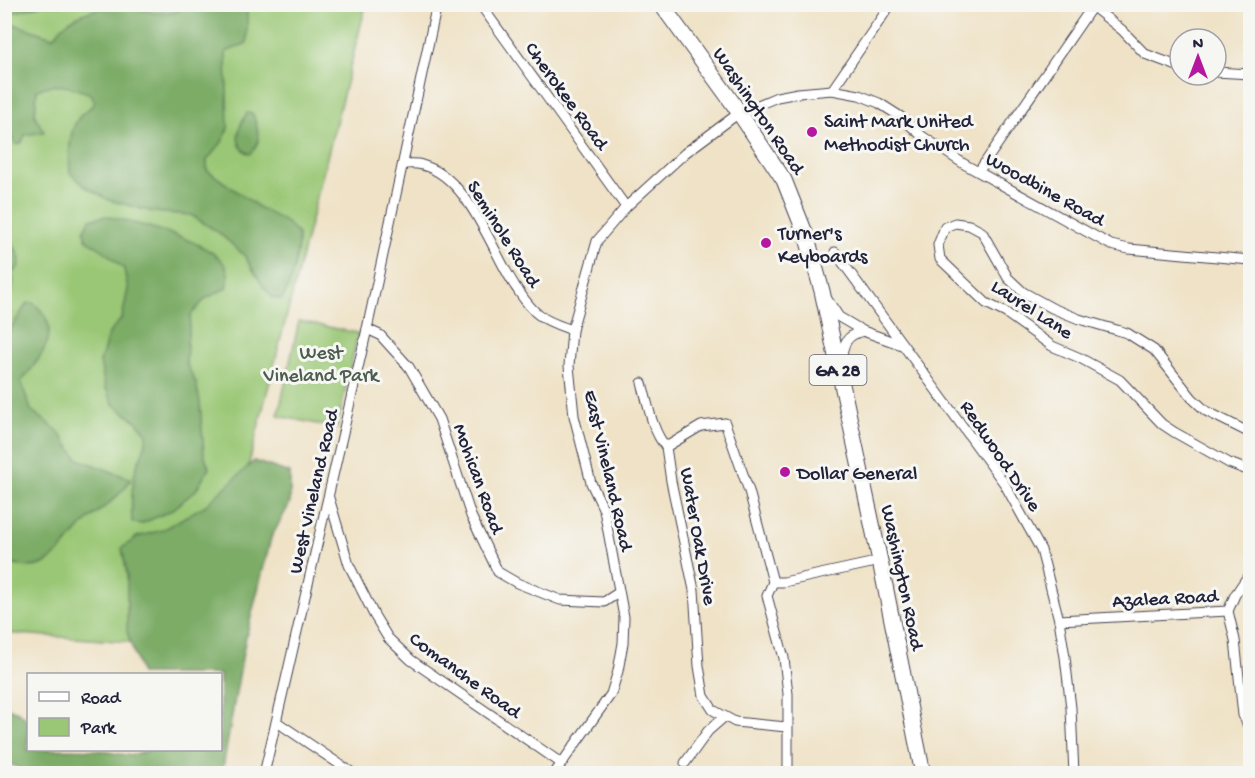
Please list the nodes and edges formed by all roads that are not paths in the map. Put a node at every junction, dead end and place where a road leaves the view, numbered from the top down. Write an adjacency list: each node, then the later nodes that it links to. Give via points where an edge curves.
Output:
1 (437, 4): 11 (street, West Vineland Road)
2 (480, 4): 13 (street, Cherokee Road)
3 (661, 4): 10 (main road, Washington Road / GA 28)
4 (891, 4): 9 (street)
5 (1094, 6): 6 (street, via 1145,54); 12 (street)
6 (1168, 63)
7 (1228, 73): 8 (street)
8 (1251, 74)
9 (832, 90): 10 (street, Woodbine Road, via 777,97); 12 (street, Woodbine Road, via 879,103 944,151)
10 (739, 113): 13 (street, East Vineland Road, via 685,153); 16 (main road, Washington Road / GA 28, via 784,180)
11 (404, 164): 17 (street, West Vineland Road); 18 (street, Seminole Road, via 422,165 452,183 470,205 525,301 538,315)
12 (979, 171): 15 (street, Woodbine Road, via 1111,245)
13 (626, 207): 18 (street, East Vineland Road, via 597,241)
14 (835, 252): 20 (street, Redwood Drive)
15 (1251, 260)
16 (822, 291): 19 (street, via 839,317); 22 (main road, Washington Road / GA 28)
17 (367, 329): 26 (street, West Vineland Road); 30 (street, Mohican Road, via 380,335 409,367 439,418 471,516 498,572 560,600 604,602)
18 (572, 330): 30 (street, East Vineland Road, via 569,366 574,416 591,483 604,510)
19 (863, 331): 20 (street); 22 (street, via 852,334 845,343)
20 (902, 345): 32 (street, Redwood Drive, via 1004,483 1023,516 1041,550)
21 (642, 383): 24 (street)
22 (841, 384): 27 (main road, Washington Road / GA 28)
23 (1251, 434): 25 (street, Laurel Lane, via 1206,411 1154,350 1127,333 1079,319 1023,292 1008,278 982,232 955,223 945,227 938,245 940,259 986,303 1052,346 1120,380 1174,432)
24 (666, 447): 29 (street, Water Oak Drive, via 701,426 725,423 749,491); 33 (street, Water Oak Drive, via 694,590 704,696 713,710)
25 (1251, 471)
26 (328, 498): 34 (street, West Vineland Road); 37 (street, Comanche Road, via 349,565 388,638 411,660)
27 (880, 561): 29 (street); 43 (main road, Washington Road / GA 28)
28 (1251, 573): 31 (street, Azalea Road)
29 (773, 582): 35 (street, via 767,596 784,658)
30 (618, 592): 37 (street, East Vineland Road, via 624,617 623,643 611,694)
31 (1228, 611): 32 (street, Azalea Road); 36 (street, via 1243,715)
32 (1059, 620): 44 (street, Redwood Drive, via 1071,708)
33 (724, 717): 35 (street, via 735,722); 38 (street, via 698,743)
34 (277, 722): 39 (street, West Vineland Road); 40 (street)
35 (787, 727): 42 (street)
36 (1251, 730)
37 (561, 763): 41 (street, East Vineland Road)
38 (685, 763)
39 (264, 774)
40 (354, 774)
41 (554, 774)
42 (788, 774)
43 (923, 774)
44 (1074, 774)

